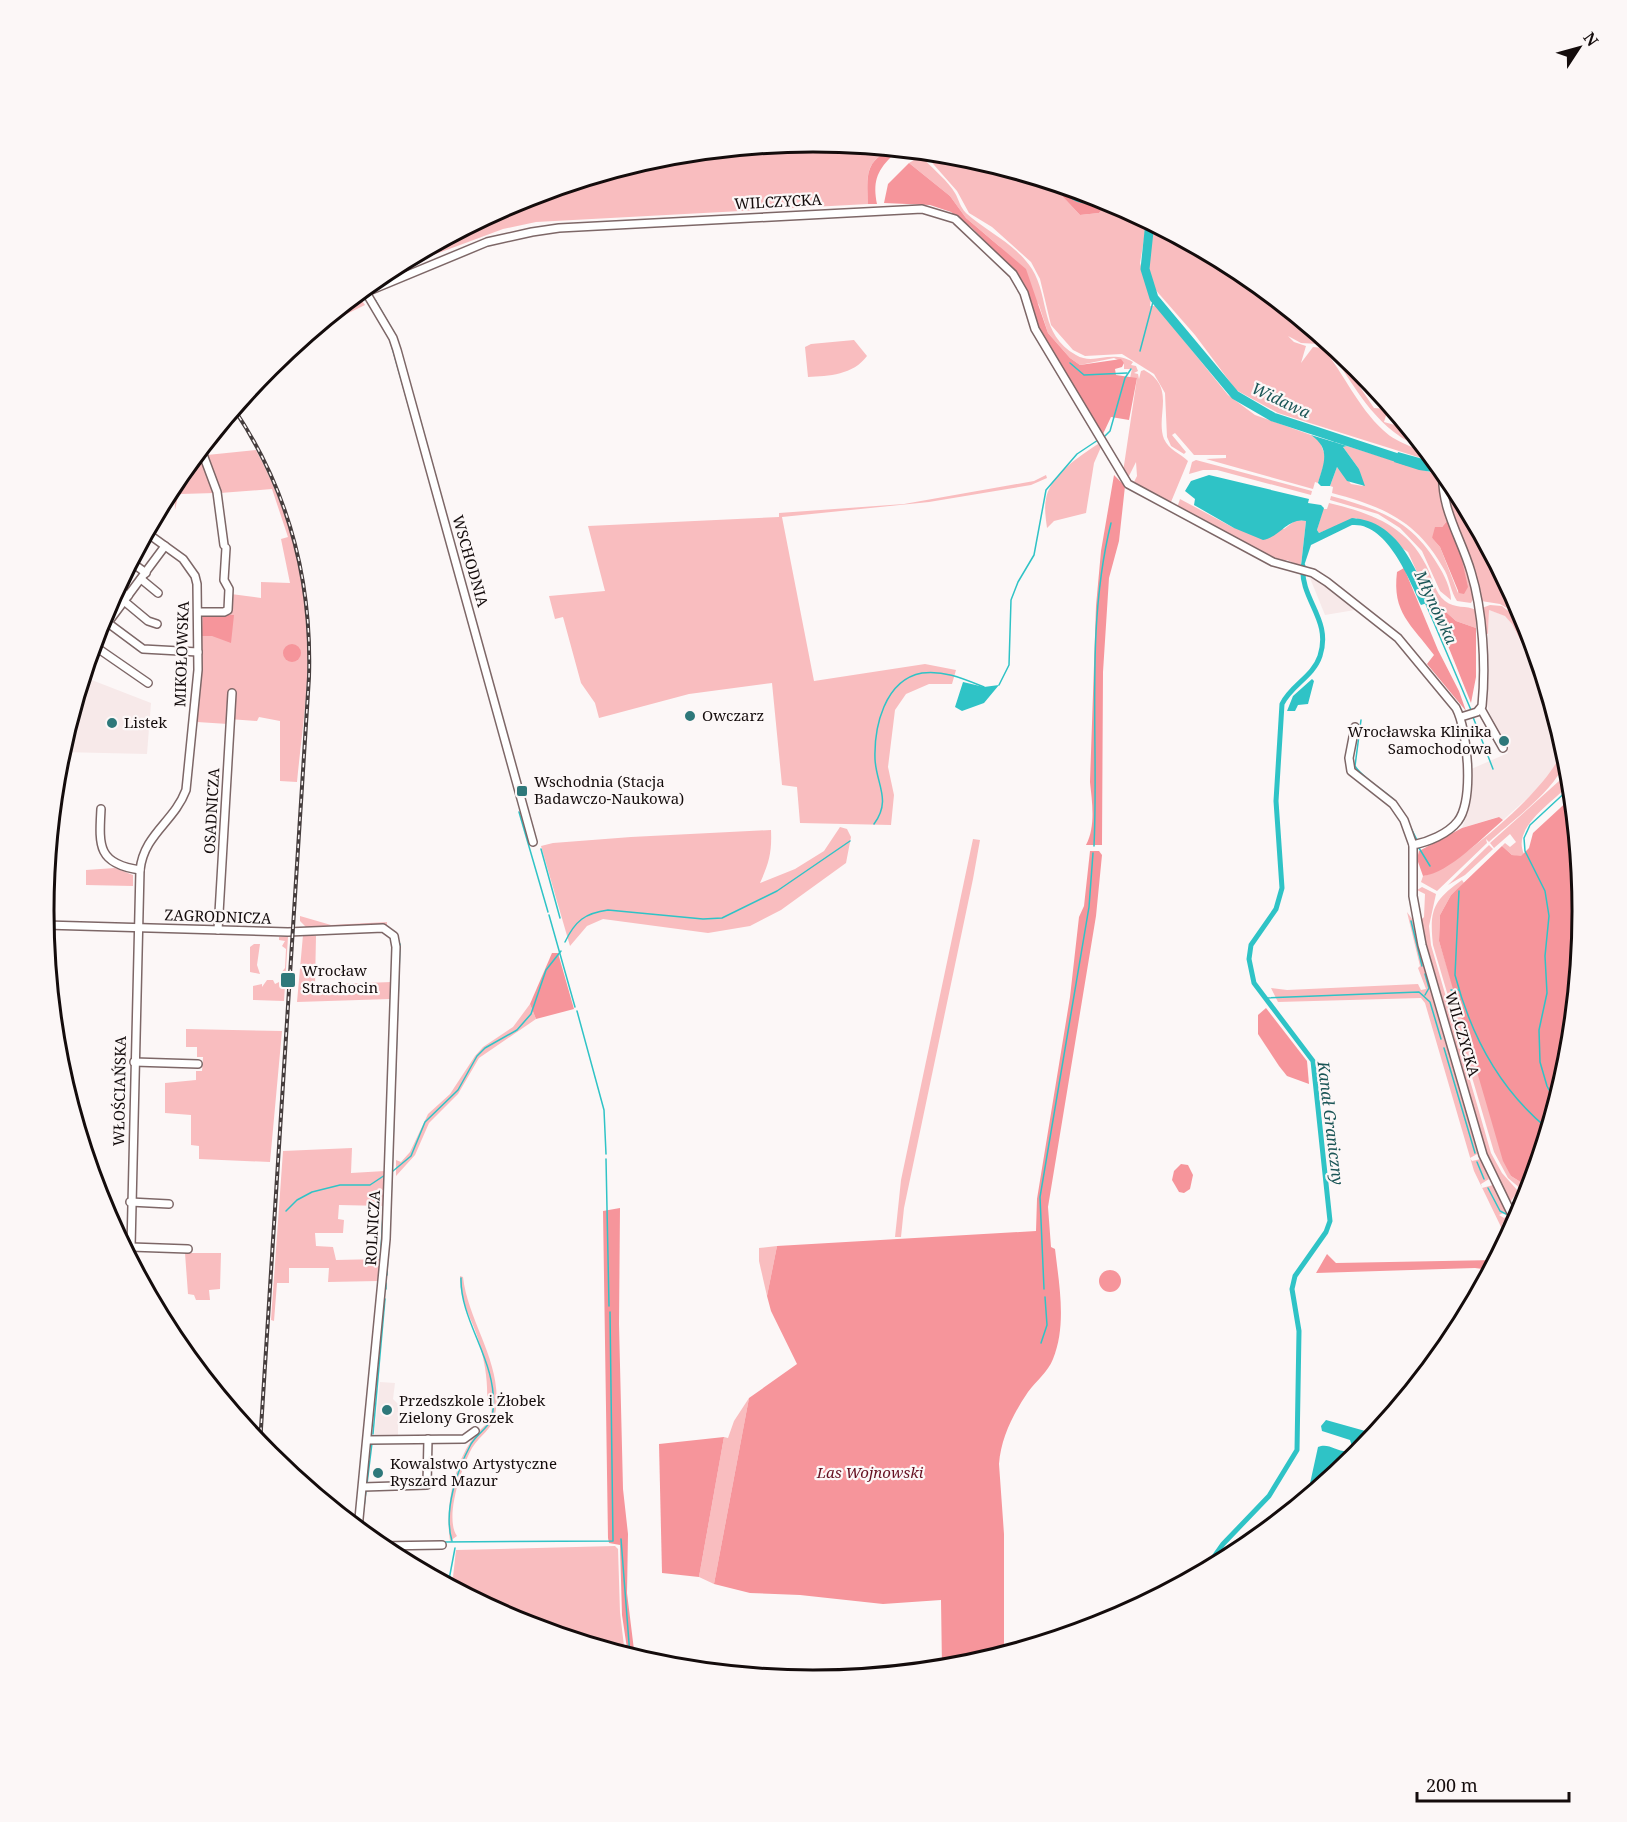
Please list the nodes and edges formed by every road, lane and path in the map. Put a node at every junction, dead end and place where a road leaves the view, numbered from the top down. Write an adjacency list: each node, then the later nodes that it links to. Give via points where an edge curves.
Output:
1 (388, 282): 21 (street, WILCZYCKA, via 487,242 541,230 934,210 965,226 1013,274 1024,293 1035,329 1122,478 1136,490 1273,562 1306,571 1327,582 1398,638)
2 (368, 296): 25 (street, WSCHODNIA, via 397,350)
3 (204, 458): 12 (street, via 217,492 225,546 224,580 229,589 228,609 224,612)
4 (1444, 487): 20 (street, via 1445,504 1471,572 1478,605 1483,679)
5 (153, 537): 6 (street, MIKOŁOWSKA)
6 (165, 546): 8 (street); 12 (street, MIKOŁOWSKA, via 183,559 195,576)
7 (136, 568): 8 (street)
8 (143, 576): 9 (street); 11 (street)
9 (158, 592)
10 (123, 595): 11 (street)
11 (126, 599): 13 (street); 15 (street, via 148,621)
12 (198, 612): 17 (street, MIKOŁOWSKA)
13 (115, 614)
14 (111, 621): 17 (street, via 143,649)
15 (157, 624)
16 (100, 650): 18 (street)
17 (198, 652): 27 (street, MIKOŁOWSKA, via 186,790 143,850)
18 (148, 683)
19 (232, 693): 30 (street, OSADNICZA)
20 (1479, 710): 21 (street); 23 (street)
21 (1464, 716): 26 (street, via 1467,786 1460,819 1447,831)
22 (1355, 727): 26 (street, WILCZYCKA, via 1349,758 1351,771 1393,804)
23 (1503, 748)
24 (101, 809): 27 (street, via 99,838 103,852 114,863)
25 (533, 842)
26 (1413, 845): 36 (street, WILCZYCKA, via 1413,896 1422,945 1483,1155)
27 (140, 870): 29 (street, MIKOŁOWSKA)
28 (55, 925): 29 (street, ZAGRODNICZA)
29 (137, 928): 30 (street, ZAGRODNICZA); 32 (street, WŁOŚCIAŃSKA)
30 (218, 930): 31 (street, ZAGRODNICZA)
31 (389, 930): 42 (street, ROLNICZA, via 396,947 390,1161)
32 (134, 1062): 33 (street); 34 (street, WŁOŚCIAŃSKA)
33 (198, 1064)
34 (130, 1202): 35 (street); 37 (street, WŁOŚCIAŃSKA)
35 (169, 1204)
36 (1511, 1212)
37 (130, 1242)
38 (189, 1249): 39 (street)
39 (134, 1251)
40 (476, 1431): 41 (street, via 464,1439)
41 (428, 1439): 42 (street); 43 (street, via 427,1485)
42 (368, 1440): 43 (street, ROLNICZA)
43 (363, 1487): 44 (street, ROLNICZA)
44 (359, 1520)
45 (442, 1545): 46 (street)
46 (396, 1546)

